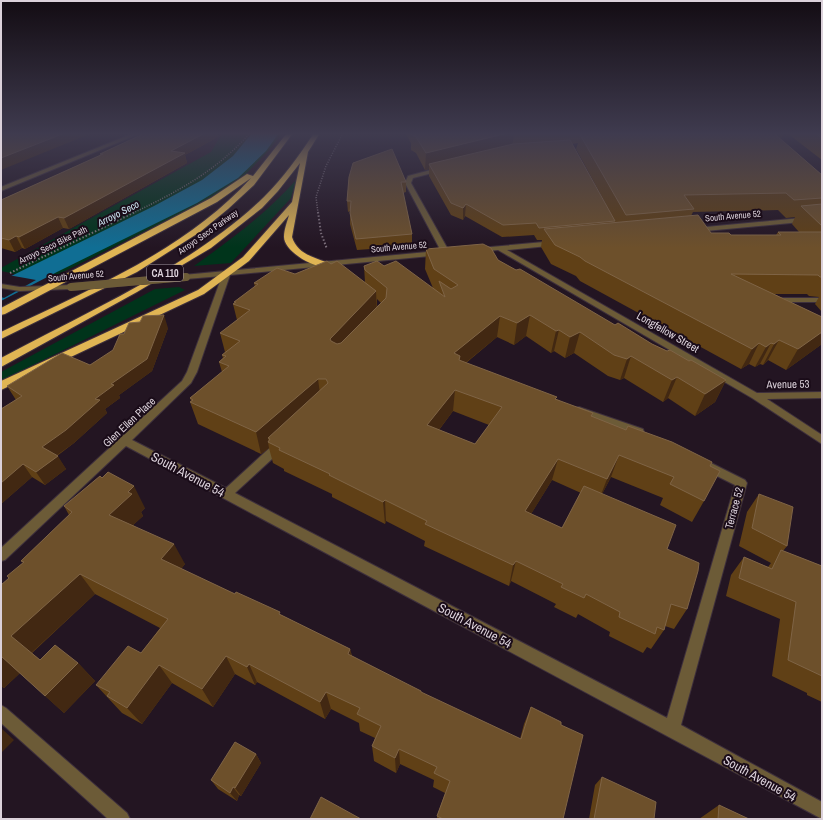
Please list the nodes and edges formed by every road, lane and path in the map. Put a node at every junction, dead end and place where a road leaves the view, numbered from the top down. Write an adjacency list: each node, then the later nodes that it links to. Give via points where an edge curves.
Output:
1 (44, 171): 9 (street)
2 (208, 171): 22 (path, Arroyo Seco Bike Path, via 186,186)
3 (257, 171): 24 (highway, via 214,200)
4 (260, 171): 28 (highway, Arroyo Seco Parkway / CA 110, via 240,194 197,230 140,266)
5 (290, 171): 29 (highway, Arroyo Seco Parkway / CA 110, via 260,206 208,246 162,275)
6 (303, 171): 10 (highway)
7 (324, 171): 17 (path, via 316,197 321,233 326,248)
8 (434, 171): 16 (street, South Avenue 52, via 410,177 408,183 450,252)
9 (1, 189)
10 (295, 203): 18 (highway, via 288,237 290,245 295,251); 21 (highway, via 246,259)
11 (822, 218): 12 (street, South Avenue 52)
12 (688, 231)
13 (562, 242): 14 (street)
14 (499, 248): 15 (street); 32 (street, Longfellow Street)
15 (469, 251)
16 (388, 258): 17 (street, South Avenue 52); 19 (street)
17 (341, 262): 18 (street, South Avenue 52)
18 (327, 263): 20 (street); 21 (street, South Avenue 52)
19 (392, 268)
20 (339, 272)
21 (227, 273): 24 (street, South Avenue 52, bridge); 30 (highway, via 201,292 173,306); 37 (street, Glen Ellen Place, via 186,384)
22 (8, 274)
23 (1, 286): 24 (street, South Avenue 52)
24 (43, 289): 27 (highway)
25 (767, 300): 26 (street)
26 (822, 300)
27 (1, 312)
28 (1, 336)
29 (1, 362)
30 (1, 386)
31 (822, 395): 32 (street, Avenue 53)
32 (755, 396): 36 (street, Longfellow Street)
33 (567, 405): 35 (street)
34 (290, 436): 39 (street)
35 (652, 438)
36 (822, 440)
37 (126, 441): 39 (street, South Avenue 54); 40 (street, Glen Ellen Place)
38 (693, 459): 42 (street, Terrace 52, via 741,483)
39 (227, 494): 42 (street, South Avenue 54)
40 (1, 556)
41 (1, 713): 44 (street)
42 (672, 729): 43 (street, South Avenue 54)
43 (822, 811)
44 (120, 819)

